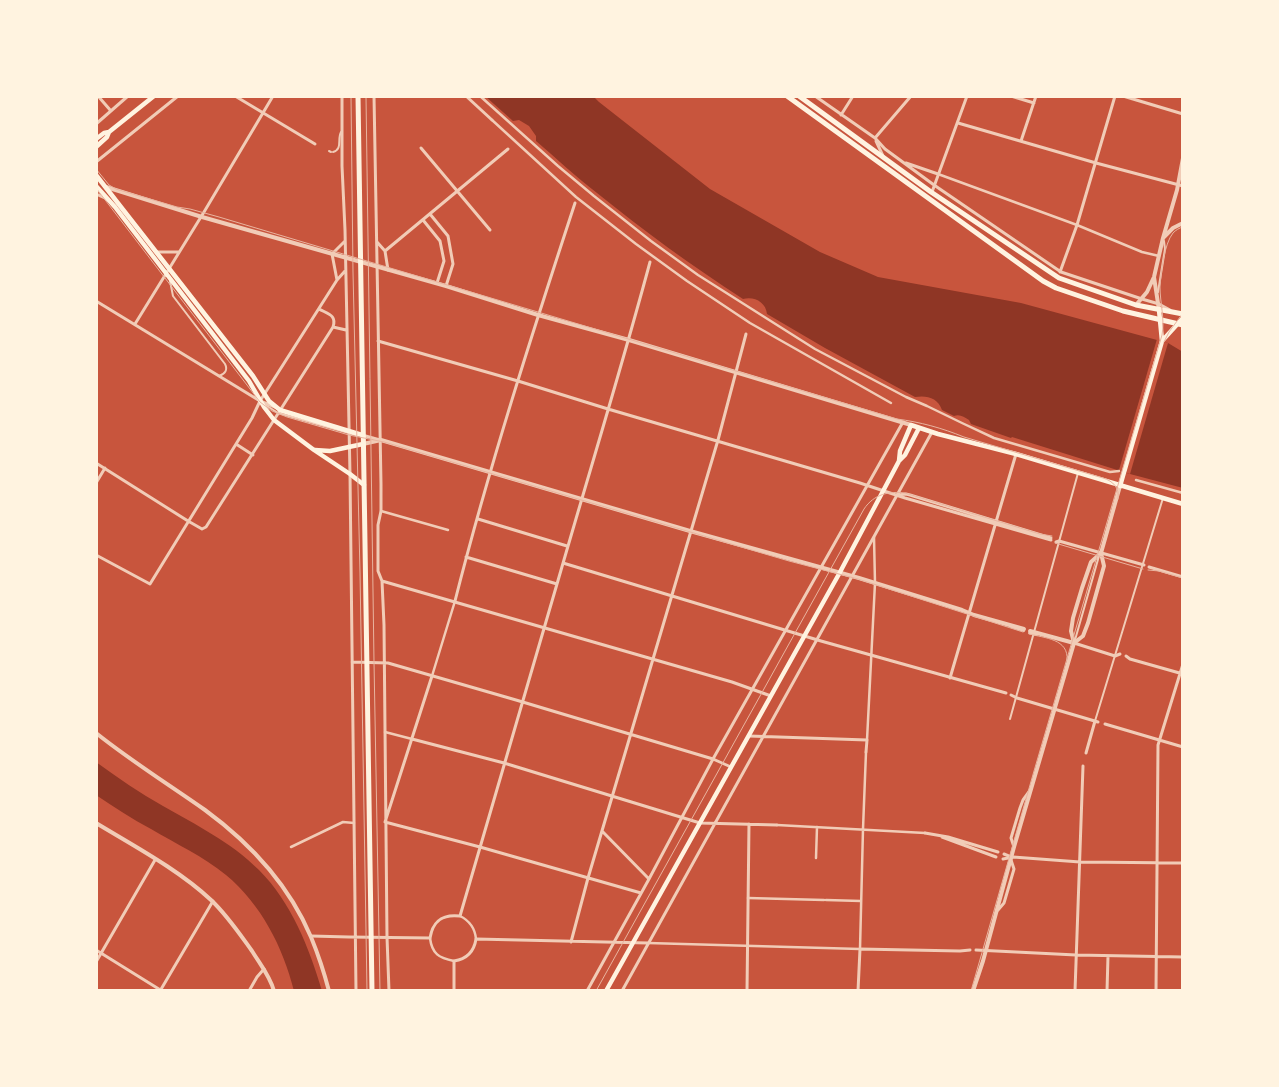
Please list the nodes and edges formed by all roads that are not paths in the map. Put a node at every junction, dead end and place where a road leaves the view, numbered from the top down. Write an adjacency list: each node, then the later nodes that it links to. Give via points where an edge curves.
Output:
1 (98, 96): 23 (street)
2 (128, 96): 23 (street)
3 (154, 96): 31 (main road)
4 (178, 96): 43 (street)
5 (235, 96): 24 (street)
6 (273, 96): 24 (street)
7 (342, 96): 30 (street)
8 (358, 96): 77 (main road)
9 (374, 96): 68 (street)
10 (466, 96): 27 (street)
11 (480, 96): 138 (street, via 570,176 651,241 815,349 994,438 1110,472)
12 (787, 96): 55 (main road)
13 (799, 96): 41 (main road)
14 (815, 96): 26 (street)
15 (853, 96): 26 (street)
16 (911, 96): 32 (street)
17 (967, 96): 28 (street)
18 (1011, 96): 22 (street)
19 (1036, 96): 22 (street)
20 (1115, 96): 45 (street)
21 (1123, 96): 25 (street)
22 (1034, 104): 34 (street)
23 (111, 111): 29 (street)
24 (264, 113): 35 (street); 59 (street)
25 (1183, 114)
26 (842, 115): 32 (street)
27 (492, 120): 116 (street, via 576,197 680,276 750,323)
28 (958, 123): 34 (street); 46 (street)
29 (96, 124)
30 (342, 130): 40 (lane, via 339,134 340,148); 67 (street)
31 (109, 132): 33 (main road); 37 (main road)
32 (875, 138): 41 (street); 44 (street)
33 (96, 139)
34 (1021, 141): 45 (street)
35 (314, 144): 36 (lane)
36 (320, 146)
37 (96, 147)
38 (421, 148): 52 (street)
39 (508, 150): 52 (street)
40 (331, 152)
41 (884, 158): 53 (main road)
42 (1183, 158): 50 (street)
43 (96, 162)
44 (902, 162): 46 (street); 48 (street)
45 (1096, 163): 50 (street); 62 (street)
46 (938, 174): 48 (street); 62 (street)
47 (96, 175): 51 (main road)
48 (934, 185): 53 (street); 85 (street)
49 (96, 186): 56 (main road)
50 (1180, 186): 66 (street)
51 (105, 187): 59 (street); 72 (main road)
52 (457, 191): 58 (street); 64 (street)
53 (931, 192): 55 (street); 89 (main road)
54 (96, 194): 56 (street)
55 (929, 199): 102 (main road, via 1056,288)
56 (110, 202): 86 (main road)
57 (575, 203): 100 (street)
58 (430, 214): 60 (street); 63 (street)
59 (202, 217): 73 (street); 74 (street)
60 (423, 220): 65 (street); 70 (street)
61 (1183, 223): 66 (street)
62 (1077, 225): 75 (street); 85 (street)
63 (442, 228): 65 (street); 69 (street, via 448,236)
64 (490, 230)
65 (435, 234): 71 (street)
66 (1163, 238): 75 (street); 93 (lane, via 1165,249)
67 (345, 240): 74 (street); 76 (street)
68 (376, 241): 70 (street); 79 (street)
69 (451, 250): 71 (street); 84 (street)
70 (385, 251): 83 (street)
71 (442, 251): 81 (street)
72 (158, 252): 73 (street); 80 (main road)
73 (180, 252): 80 (street)
74 (332, 254): 76 (street); 90 (street)
75 (1159, 256): 87 (street)
76 (346, 258): 77 (street); 82 (street)
77 (360, 262): 79 (street); 125 (main road)
78 (650, 262): 108 (street)
79 (377, 267): 83 (street); 109 (street)
80 (170, 268): 86 (street); 114 (main road, via 253,376)
81 (442, 268): 84 (street); 91 (street)
82 (346, 270): 90 (street); 106 (street)
83 (388, 270): 91 (street)
84 (451, 271): 92 (street)
85 (1061, 272): 89 (street); 94 (street)
86 (166, 274): 88 (main road); 103 (street)
87 (1154, 276): 93 (street); 94 (street)
88 (170, 278): 112 (lane, via 173,296 227,367); 115 (main road, via 249,381)
89 (1059, 278): 96 (main road)
90 (337, 280): 98 (street)
91 (437, 283): 92 (street)
92 (446, 286): 100 (street)
93 (1157, 294): 97 (street)
94 (1142, 299): 96 (street); 97 (street)
95 (96, 301): 103 (street)
96 (1136, 305): 97 (main road)
97 (1159, 307): 99 (main road); 102 (main road)
98 (319, 308): 105 (street, via 334,317); 114 (street)
99 (1183, 314)
100 (538, 315): 108 (street); 113 (street)
101 (1183, 318): 104 (main road)
102 (1161, 320): 104 (main road); 110 (main road)
103 (135, 324): 112 (street)
104 (1180, 324): 110 (main road)
105 (332, 327): 106 (street); 118 (street)
106 (346, 330): 123 (street)
107 (746, 334): 111 (street)
108 (629, 340): 111 (street); 117 (street)
109 (378, 341): 113 (street); 126 (street)
110 (1162, 341): 138 (main road)
111 (737, 373): 120 (street); 127 (street)
112 (219, 376): 115 (street)
113 (518, 381): 117 (street); 137 (street)
114 (264, 396): 115 (street); 118 (main road)
115 (260, 401): 118 (street); 119 (main road); 128 (street)
116 (892, 403)
117 (608, 409): 127 (street); 150 (street)
118 (279, 411): 119 (street); 123 (main road)
119 (274, 420): 131 (main road); 133 (street)
120 (903, 422): 121 (street); 144 (street)
121 (912, 425): 122 (main road); 134 (main road)
122 (919, 428): 124 (main road); 134 (main road)
123 (348, 432): 125 (main road); 130 (street)
124 (932, 432): 132 (main road); 148 (street)
125 (362, 436): 126 (street); 129 (main road)
126 (380, 440): 129 (street); 137 (street); 152 (street)
127 (718, 440): 144 (street); 157 (street)
128 (236, 444): 133 (street); 154 (street)
129 (363, 444): 130 (main road); 143 (main road)
130 (349, 448): 131 (main road); 140 (street)
131 (314, 450): 140 (main road)
132 (1016, 454): 139 (main road); 155 (street)
133 (253, 455): 154 (street, via 206,527 202,530)
134 (899, 461): 146 (main road)
135 (96, 463): 136 (street)
136 (105, 468): 142 (street); 154 (street)
137 (491, 472): 150 (street); 153 (street)
138 (1122, 472): 145 (main road)
139 (1078, 473): 145 (main road); 160 (lane)
140 (350, 474): 143 (main road); 189 (street)
141 (1136, 480): 147 (street)
142 (96, 483)
143 (364, 485): 190 (main road)
144 (867, 485): 146 (street); 168 (street)
145 (1120, 486): 149 (main road); 162 (street)
146 (883, 491): 148 (street); 169 (main road)
147 (1183, 493)
148 (897, 495): 155 (street); 158 (street)
149 (1163, 498): 151 (main road); 166 (lane)
150 (582, 499): 157 (street); 161 (street)
151 (1183, 504)
152 (381, 511): 156 (street); 172 (street, via 378,571)
153 (478, 518): 161 (street); 164 (street)
154 (188, 522): 163 (street, via 150,584)
155 (995, 523): 159 (street); 177 (street)
156 (448, 530)
157 (690, 531): 168 (street); 175 (street)
158 (874, 537): 170 (street); 173 (street)
159 (1051, 539)
160 (1057, 541): 162 (street); 181 (lane)
161 (567, 546): 165 (street)
162 (1100, 553): 166 (street); 184 (lane); 184 (street, via 1091,562 1075,611 1071,631); 184 (street, via 1104,566 1102,576 1083,636)
163 (96, 555)
164 (466, 557): 174 (street); 176 (street)
165 (563, 563): 174 (street); 175 (street)
166 (1143, 565): 185 (lane)
167 (1150, 567): 171 (street)
168 (821, 568): 169 (street); 179 (street)
169 (840, 573): 170 (street); 182 (main road)
170 (852, 576): 173 (street); 183 (street)
171 (1183, 577)
172 (382, 580): 176 (street); 191 (street)
173 (875, 583): 177 (street); 186 (street)
174 (557, 584): 178 (street)
175 (671, 595): 179 (street); 188 (street)
176 (455, 601): 178 (street); 194 (street)
177 (969, 612): 180 (street); 195 (street)
178 (544, 628): 188 (street); 201 (street)
179 (786, 630): 182 (street); 196 (street)
180 (1024, 630)
181 (1032, 633): 184 (street); 200 (lane)
182 (805, 636): 183 (street); 199 (main road)
183 (817, 640): 186 (street); 210 (street)
184 (1074, 643): 185 (street); 202 (street)
185 (1117, 655): 204 (lane)
186 (871, 656): 195 (street); 212 (street)
187 (1126, 656): 193 (street)
188 (652, 659): 196 (street); 208 (street)
189 (352, 662): 190 (street); 225 (street)
190 (367, 662): 191 (street); 257 (main road)
191 (385, 662): 194 (street); 206 (street)
192 (1183, 664): 193 (street)
193 (1181, 673): 213 (street)
194 (432, 676): 201 (street); 211 (street)
195 (950, 678): 197 (street)
196 (753, 689): 199 (street); 217 (street)
197 (1006, 694)
198 (1011, 695): 200 (street)
199 (771, 696): 209 (main road)
200 (1017, 698): 202 (street); 203 (lane)
201 (522, 702): 208 (street); 218 (street)
202 (1055, 708): 204 (street); 241 (street)
203 (1010, 719)
204 (1096, 721): 216 (street)
205 (1105, 724): 213 (street)
206 (385, 732): 211 (street); 223 (street)
207 (96, 733): 254 (street, via 205,811 250,848 280,882)
208 (631, 734): 217 (street); 221 (street)
209 (750, 736): 210 (street); 220 (main road)
210 (764, 736): 212 (street); 227 (street)
211 (412, 739): 218 (street); 223 (street)
212 (867, 740): 215 (street)
213 (1160, 740): 214 (street); 245 (street)
214 (1183, 747)
215 (866, 752): 231 (street)
216 (1086, 753)
217 (713, 759): 220 (street); 222 (street)
218 (504, 763): 221 (street); 236 (street)
219 (1083, 766): 244 (street)
220 (732, 767): 226 (main road)
221 (612, 796): 222 (street); 232 (street)
222 (682, 817): 226 (street); 248 (street)
223 (386, 822): 236 (street); 255 (street)
224 (96, 823): 243 (street)
225 (354, 823): 235 (street, via 343,822); 256 (street)
226 (700, 823): 227 (street); 262 (main road)
227 (714, 823): 228 (street); 263 (street)
228 (749, 824): 229 (street); 250 (street)
229 (776, 825): 230 (street)
230 (817, 827): 231 (street); 240 (street)
231 (863, 829): 233 (street); 252 (street)
232 (602, 831): 247 (street); 248 (street)
233 (925, 833): 234 (street)
234 (940, 836): 237 (street); 239 (street)
235 (292, 847)
236 (480, 847): 247 (street); 253 (street)
237 (998, 852)
238 (1004, 854): 241 (street)
239 (996, 857)
240 (816, 858)
241 (1011, 858): 242 (street); 244 (street); 269 (street)
242 (1002, 859)
243 (155, 860): 251 (street); 270 (street)
244 (1080, 862): 245 (street); 271 (street)
245 (1157, 863): 246 (street); 273 (street)
246 (1183, 863)
247 (588, 878): 249 (street); 260 (street)
248 (649, 879): 249 (street)
249 (641, 894): 261 (street)
250 (748, 898): 252 (street); 264 (street)
251 (213, 901): 277 (street); 278 (street)
252 (861, 901): 265 (street)
253 (460, 916): 258 (street, via 445,916 439,920); 259 (street, via 472,925)
254 (311, 936): 256 (street); 281 (street)
255 (387, 937): 257 (street); 258 (street); 284 (street)
256 (356, 938): 257 (street); 282 (street)
257 (371, 938): 283 (main road)
258 (430, 938): 275 (street, via 437,954)
259 (476, 939): 260 (street); 275 (street, via 470,954)
260 (571, 942): 261 (street)
261 (613, 943): 262 (street); 286 (street)
262 (633, 943): 263 (street); 287 (main road)
263 (648, 943): 264 (street); 288 (street)
264 (747, 946): 265 (street); 289 (street)
265 (860, 949): 267 (street); 290 (street)
266 (96, 950): 270 (street)
267 (970, 950)
268 (976, 950): 269 (street)
269 (986, 951): 271 (street); 291 (street)
270 (102, 953): 276 (street); 278 (street)
271 (1076, 955): 272 (street); 292 (street)
272 (1108, 956): 273 (street); 293 (street)
273 (1156, 956): 274 (street); 294 (street)
274 (1183, 957)
275 (454, 961): 285 (street)
276 (96, 962)
277 (264, 969): 279 (street); 280 (street)
278 (161, 990)
279 (249, 991)
280 (274, 991)
281 (329, 991)
282 (356, 991)
283 (372, 991)
284 (389, 991)
285 (454, 991)
286 (587, 991)
287 (606, 991)
288 (622, 991)
289 (747, 991)
290 (858, 991)
291 (973, 991)
292 (1075, 991)
293 (1108, 991)
294 (1156, 991)

